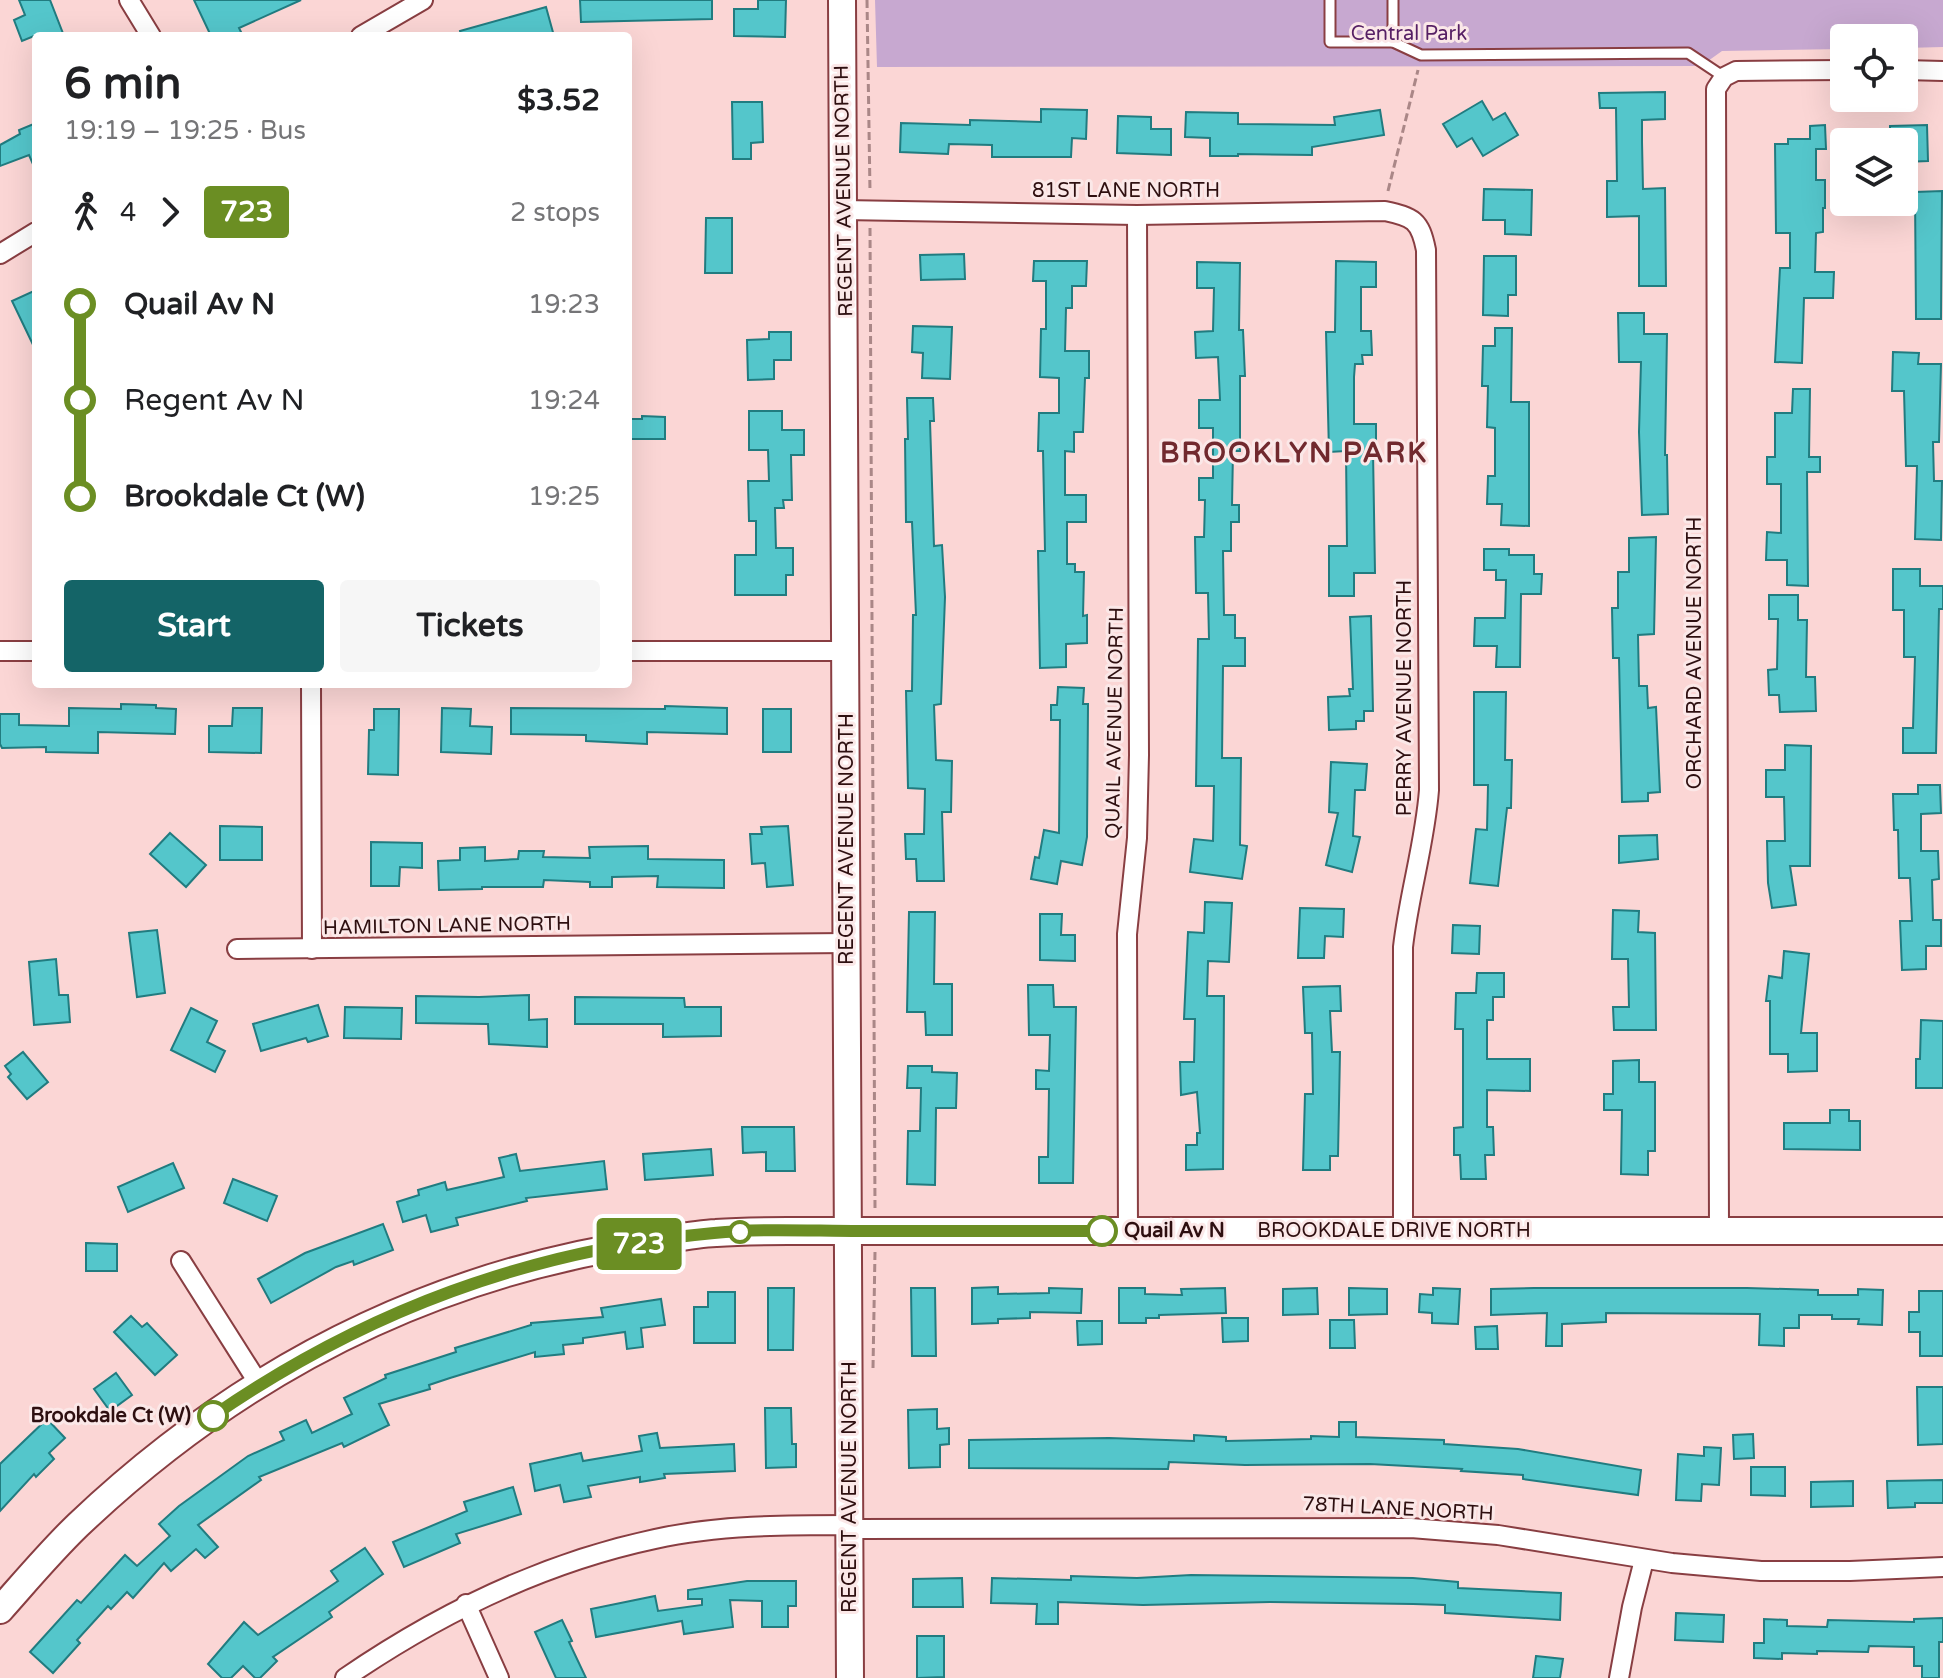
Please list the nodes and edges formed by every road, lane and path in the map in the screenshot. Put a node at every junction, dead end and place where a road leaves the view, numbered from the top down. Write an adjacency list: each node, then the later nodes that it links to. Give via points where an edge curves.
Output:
1 (129, 0): 7 (street)
2 (423, 0): 8 (street)
3 (842, 0): 16 (street, REGENT AVENUE NORTH)
4 (867, 0): 15 (path)
5 (1330, 0): 9 (lane, via 1330,42)
6 (1393, 0): 9 (lane)
7 (149, 32)
8 (368, 32)
9 (1393, 42): 10 (lane)
10 (1421, 55): 14 (lane, via 1688,53); 17 (path)
11 (1830, 70): 14 (street, via 1751,70)
12 (1918, 70): 13 (street)
13 (1943, 71)
14 (1724, 77): 35 (street, ORCHARD AVENUE NORTH, via 1716,89)
15 (870, 198)
16 (843, 210): 18 (street, 81ST LANE NORTH); 26 (street, REGENT AVENUE NORTH)
17 (1385, 211): 18 (street, 81ST LANE NORTH); 19 (street, 81ST LANE NORTH)
18 (1137, 215): 33 (street, QUAIL AVENUE NORTH, via 1139,755 1127,934)
19 (1409, 216): 34 (street, PERRY AVENUE NORTH, via 1422,230 1426,250 1429,790 1403,947)
20 (870, 223): 31 (path)
21 (32, 234): 22 (street)
22 (0, 254)
23 (0, 651): 24 (street)
24 (32, 651)
25 (632, 651): 26 (street)
26 (846, 651): 28 (street, REGENT AVENUE NORTH)
27 (311, 688): 30 (street, HAMILTON LANE NORTH)
28 (848, 943): 30 (street, HAMILTON LANE NORTH); 32 (street, REGENT AVENUE NORTH)
29 (237, 949): 30 (street)
30 (312, 949)
31 (875, 1209)
32 (850, 1231): 33 (street, BROOKDALE DRIVE NORTH); 38 (street, BROOKDALE DRIVE NORTH, via 714,1233 613,1247 524,1267 440,1293 373,1322); 39 (street, REGENT AVENUE NORTH)
33 (1128, 1231): 34 (street, BROOKDALE DRIVE NORTH)
34 (1403, 1231): 35 (street, BROOKDALE DRIVE NORTH)
35 (1719, 1231): 36 (street, BROOKDALE DRIVE NORTH)
36 (1943, 1231)
37 (181, 1261): 38 (street)
38 (259, 1384): 43 (street, BROOKDALE DRIVE NORTH, via 143,1469 77,1526)
39 (849, 1525): 40 (street, 78TH LANE NORTH, via 1411,1528 1498,1535); 42 (street, 78TH LANE NORTH, via 724,1529 656,1539 589,1556); 46 (street, REGENT AVENUE NORTH)
40 (1644, 1560): 41 (street, 78TH LANE NORTH, via 1761,1571); 47 (street)
41 (1943, 1567)
42 (466, 1604): 44 (street, 78TH LANE NORTH); 45 (street)
43 (0, 1610)
44 (345, 1678)
45 (499, 1678)
46 (850, 1678)
47 (1619, 1678)

